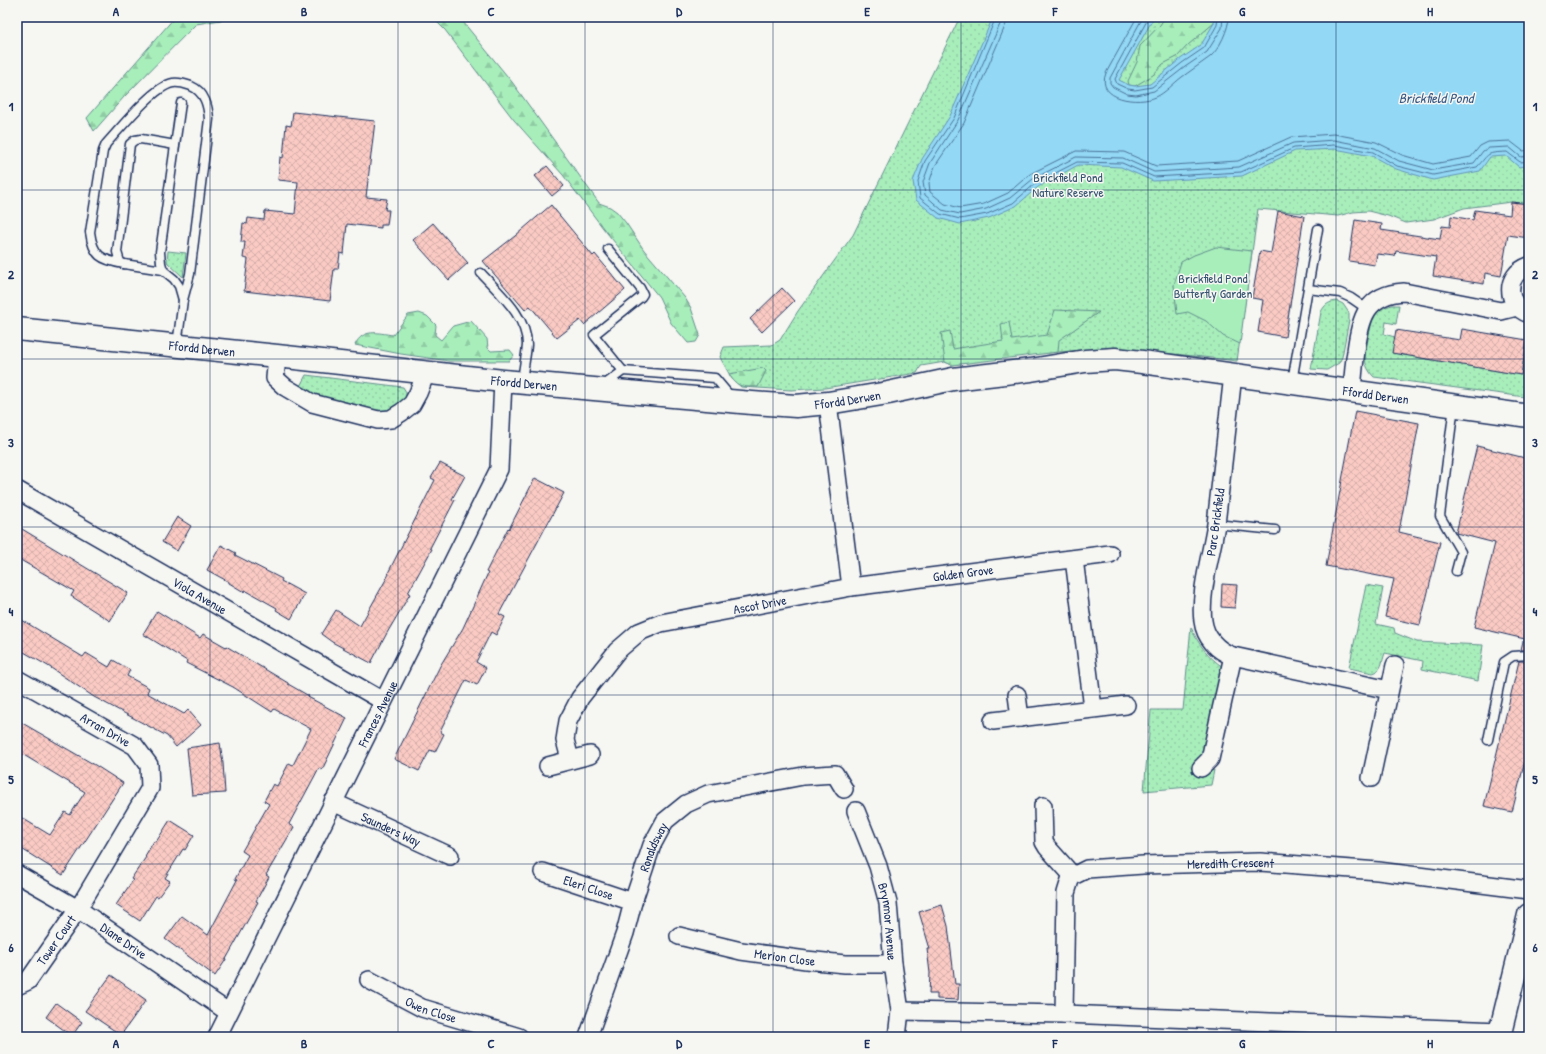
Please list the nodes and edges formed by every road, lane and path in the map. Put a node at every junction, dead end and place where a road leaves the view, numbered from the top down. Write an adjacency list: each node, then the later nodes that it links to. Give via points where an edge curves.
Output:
1 (181, 103): 2 (lane)
2 (175, 145): 5 (lane, via 140,139 130,144 117,252 120,262); 7 (lane, via 160,252)
3 (1318, 229): 9 (lane)
4 (608, 249): 16 (lane, via 640,288 642,294 594,336)
5 (124, 264): 7 (lane); 10 (lane, via 102,259 91,243 90,232 103,151 106,144 157,91 173,83 183,82 194,87 206,102 209,119 190,274)
6 (1529, 266): 12 (street, via 1520,270 1511,284 1512,300)
7 (163, 270): 10 (lane, via 179,286)
8 (481, 273): 19 (lane, via 516,312 524,328 527,344)
9 (1308, 289): 11 (lane, via 1340,294 1351,298); 20 (lane)
10 (182, 300): 14 (lane)
11 (1367, 310): 12 (street, via 1376,299 1404,292 1501,311); 22 (street, via 1359,326)
12 (1523, 311)
13 (17, 329): 14 (street, Ffordd Derwen)
14 (177, 346): 15 (street, Ffordd Derwen)
15 (277, 356): 17 (street, Ffordd Derwen); 17 (street, via 275,378 284,387 312,403 378,420 391,419 412,404)
16 (623, 371): 21 (lane); 23 (lane, via 715,378)
17 (426, 373): 19 (street, Ffordd Derwen)
18 (1228, 374): 20 (street, Ffordd Derwen); 24 (street, Ffordd Derwen, via 1115,359 1085,361 953,379); 28 (street, Parc Brickfield)
19 (512, 382): 21 (street, Ffordd Derwen); 40 (street, Frances Avenue, via 499,468)
20 (1292, 383): 22 (street, Ffordd Derwen)
21 (599, 390): 23 (street, Ffordd Derwen)
22 (1352, 391): 25 (street, Ffordd Derwen)
23 (735, 402): 24 (street, Ffordd Derwen, via 796,406)
24 (828, 403): 33 (street)
25 (1454, 405): 26 (street, Ffordd Derwen); 32 (lane, via 1440,516 1461,552)
26 (1529, 416)
27 (17, 490): 40 (street, Viola Avenue)
28 (1216, 524): 29 (lane); 35 (street, Parc Brickfield, via 1203,599 1203,621 1208,635 1217,648 1224,654)
29 (1275, 530)
30 (1110, 554): 31 (street, Golden Grove)
31 (1074, 559): 33 (street, Golden Grove); 42 (street)
32 (1456, 571)
33 (851, 587): 47 (street, Ascot Drive, via 661,623 639,632 617,651 580,698 568,721 565,740)
34 (1529, 655): 45 (lane, via 1512,656 1504,662)
35 (1233, 656): 38 (street, Parc Brickfield); 49 (street, via 1210,759)
36 (1395, 665): 38 (street)
37 (17, 679): 61 (street, Arran Drive, via 135,746 149,765 150,788)
38 (1390, 690): 50 (street)
39 (1017, 694): 43 (street)
40 (383, 701): 52 (street, Frances Avenue)
41 (1126, 705): 42 (street)
42 (1093, 708): 43 (street)
43 (1020, 718): 44 (street)
44 (994, 721)
45 (1488, 740)
46 (590, 755): 47 (street)
47 (570, 759): 48 (street)
48 (548, 766)
49 (1201, 768)
50 (1371, 778)
51 (844, 789): 60 (street, Ronaldsway, via 835,774 803,776 708,794 686,804 666,821 652,845)
52 (333, 802): 55 (street, Saunders Way); 68 (street, Frances Avenue)
53 (1043, 806): 58 (street, via 1044,842)
54 (856, 811): 64 (street, Brynmor Avenue, via 878,866 888,903)
55 (450, 856)
56 (544, 872): 60 (street, Eleri Close)
57 (17, 874): 61 (street, Diane Drive)
58 (1073, 876): 59 (street, Meredith Crescent, via 1086,869 1260,862 1378,871); 69 (street, via 1066,893)
59 (1529, 890)
60 (633, 902): 73 (street, Ronaldsway, via 625,933)
61 (78, 909): 66 (street, Tower Court, via 28,980); 68 (street, Diane Drive)
62 (1529, 915): 70 (street)
63 (679, 936): 64 (street, Merion Close, via 741,951 806,960 845,964)
64 (893, 964): 67 (street, Brynmor Avenue)
65 (369, 980): 72 (street, Owen Close, via 422,1008)
66 (17, 986)
67 (900, 1011): 69 (street); 74 (street, Brynmor Avenue)
68 (228, 1012): 71 (street, Frances Avenue)
69 (1064, 1014): 70 (street)
70 (1499, 1034)
71 (217, 1037)
72 (519, 1037)
73 (588, 1037)
74 (897, 1037)

